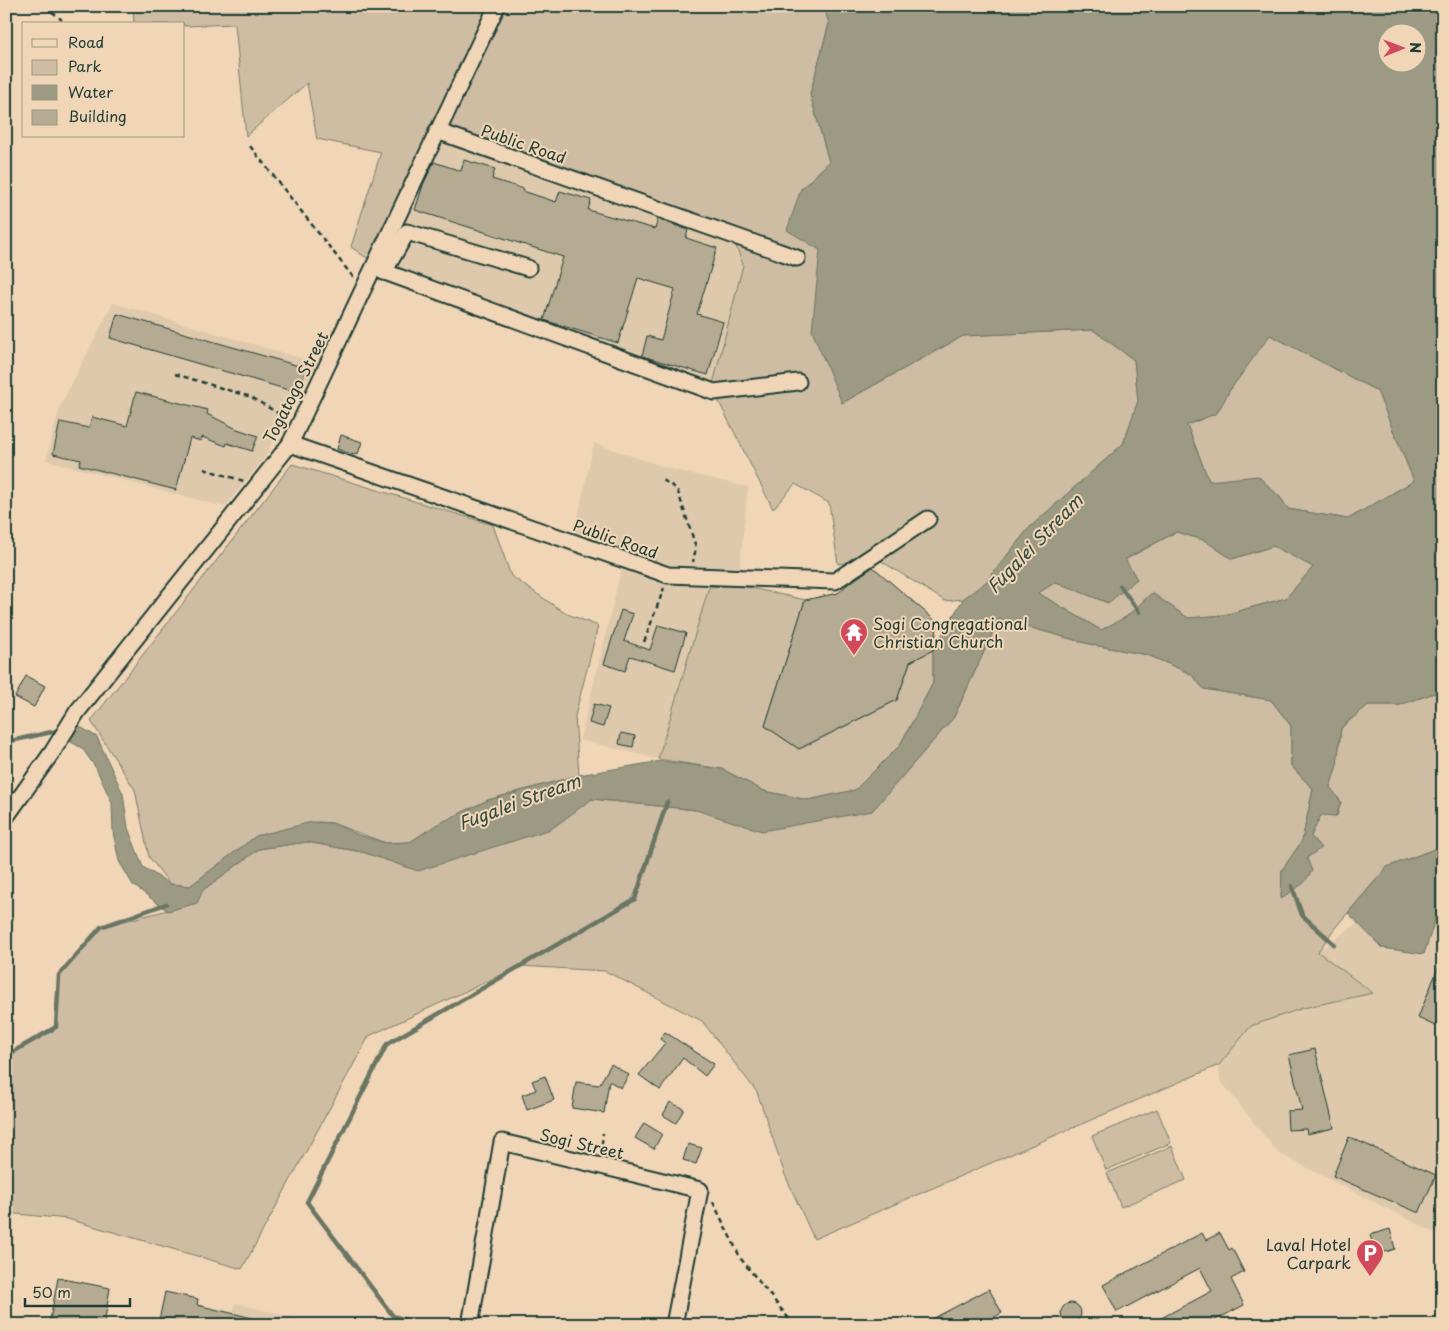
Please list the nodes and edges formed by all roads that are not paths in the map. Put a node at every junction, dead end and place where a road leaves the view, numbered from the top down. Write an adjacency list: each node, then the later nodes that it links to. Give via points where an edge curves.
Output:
1 (497, 6): 2 (street, Togatogo Street)
2 (437, 131): 3 (street, Public Road); 5 (street, Togatogo Street)
3 (797, 258)
4 (528, 268): 5 (street, via 408,232)
5 (379, 270): 6 (street, via 714,392); 7 (street, Togatogo Street, via 363,290)
6 (798, 382)
7 (290, 444): 8 (street, Public Road, via 668,574 836,581); 9 (street, Togatogo Street, via 77,712)
8 (928, 519)
9 (6, 817)
10 (470, 1325): 11 (street, Sogi Street, via 502,1142 700,1190)
11 (674, 1325)

